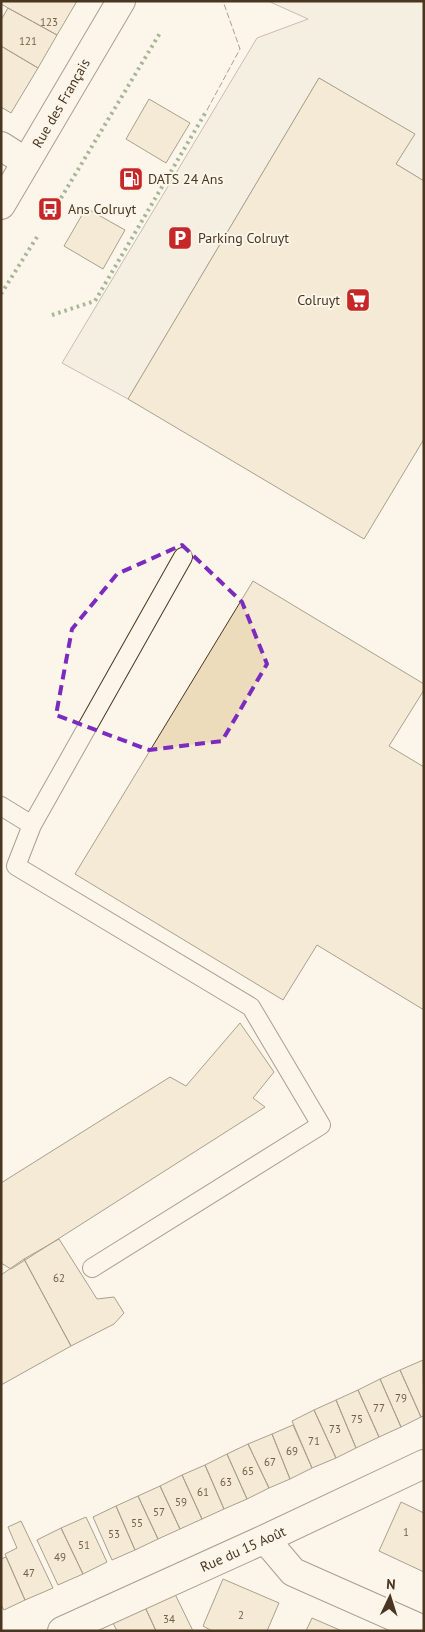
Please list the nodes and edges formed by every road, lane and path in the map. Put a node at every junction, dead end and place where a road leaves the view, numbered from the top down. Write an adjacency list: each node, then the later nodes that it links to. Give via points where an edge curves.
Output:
1 (120, 1): 3 (street, Rue des Français)
2 (1, 146): 3 (street)
3 (26, 162): 4 (street, Rue des Français)
4 (1, 205)
5 (183, 557): 7 (lane)
6 (1, 806): 7 (lane)
7 (32, 825): 8 (lane, via 16,866 251,1007 321,1125)
8 (92, 1268)
9 (424, 1464): 10 (street, Rue du 15 Août)
10 (265, 1540): 11 (street, Rue du 15 Août); 12 (street, via 293,1572)
11 (74, 1628)
12 (424, 1630)

